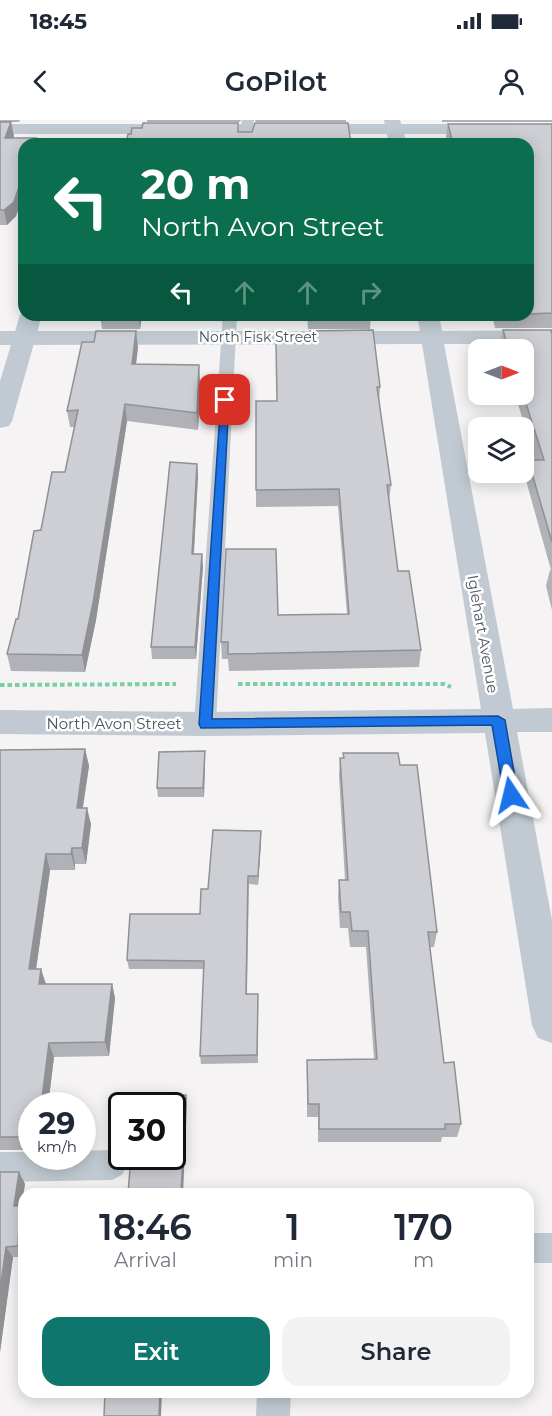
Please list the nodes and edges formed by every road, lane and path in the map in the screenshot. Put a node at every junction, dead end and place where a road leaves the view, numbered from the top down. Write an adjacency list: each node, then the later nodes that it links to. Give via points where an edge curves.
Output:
1 (0, 129): 3 (street)
2 (552, 129): 5 (street)
3 (84, 131): 4 (street)
4 (247, 131): 5 (street)
5 (395, 131)
6 (29, 321): 11 (street)
7 (230, 321): 12 (lane)
8 (429, 326): 9 (street, North Fisk Street); 12 (street, North Fisk Street); 14 (street, Iglehart Avenue)
9 (552, 337)
10 (0, 338): 11 (street, North Fisk Street)
11 (24, 338): 12 (street, North Fisk Street); 13 (street)
12 (228, 338): 17 (lane)
13 (0, 422)
14 (498, 720): 15 (street, North Avon Street); 17 (street, North Avon Street); 18 (street, Iglehart Avenue)
15 (552, 720)
16 (0, 722): 17 (street, North Avon Street)
17 (206, 724)
18 (552, 1024)
19 (108, 1165): 20 (lane)
20 (0, 1167)
21 (534, 1248): 22 (lane)
22 (552, 1248)
23 (274, 1398): 24 (lane)
24 (273, 1416)

